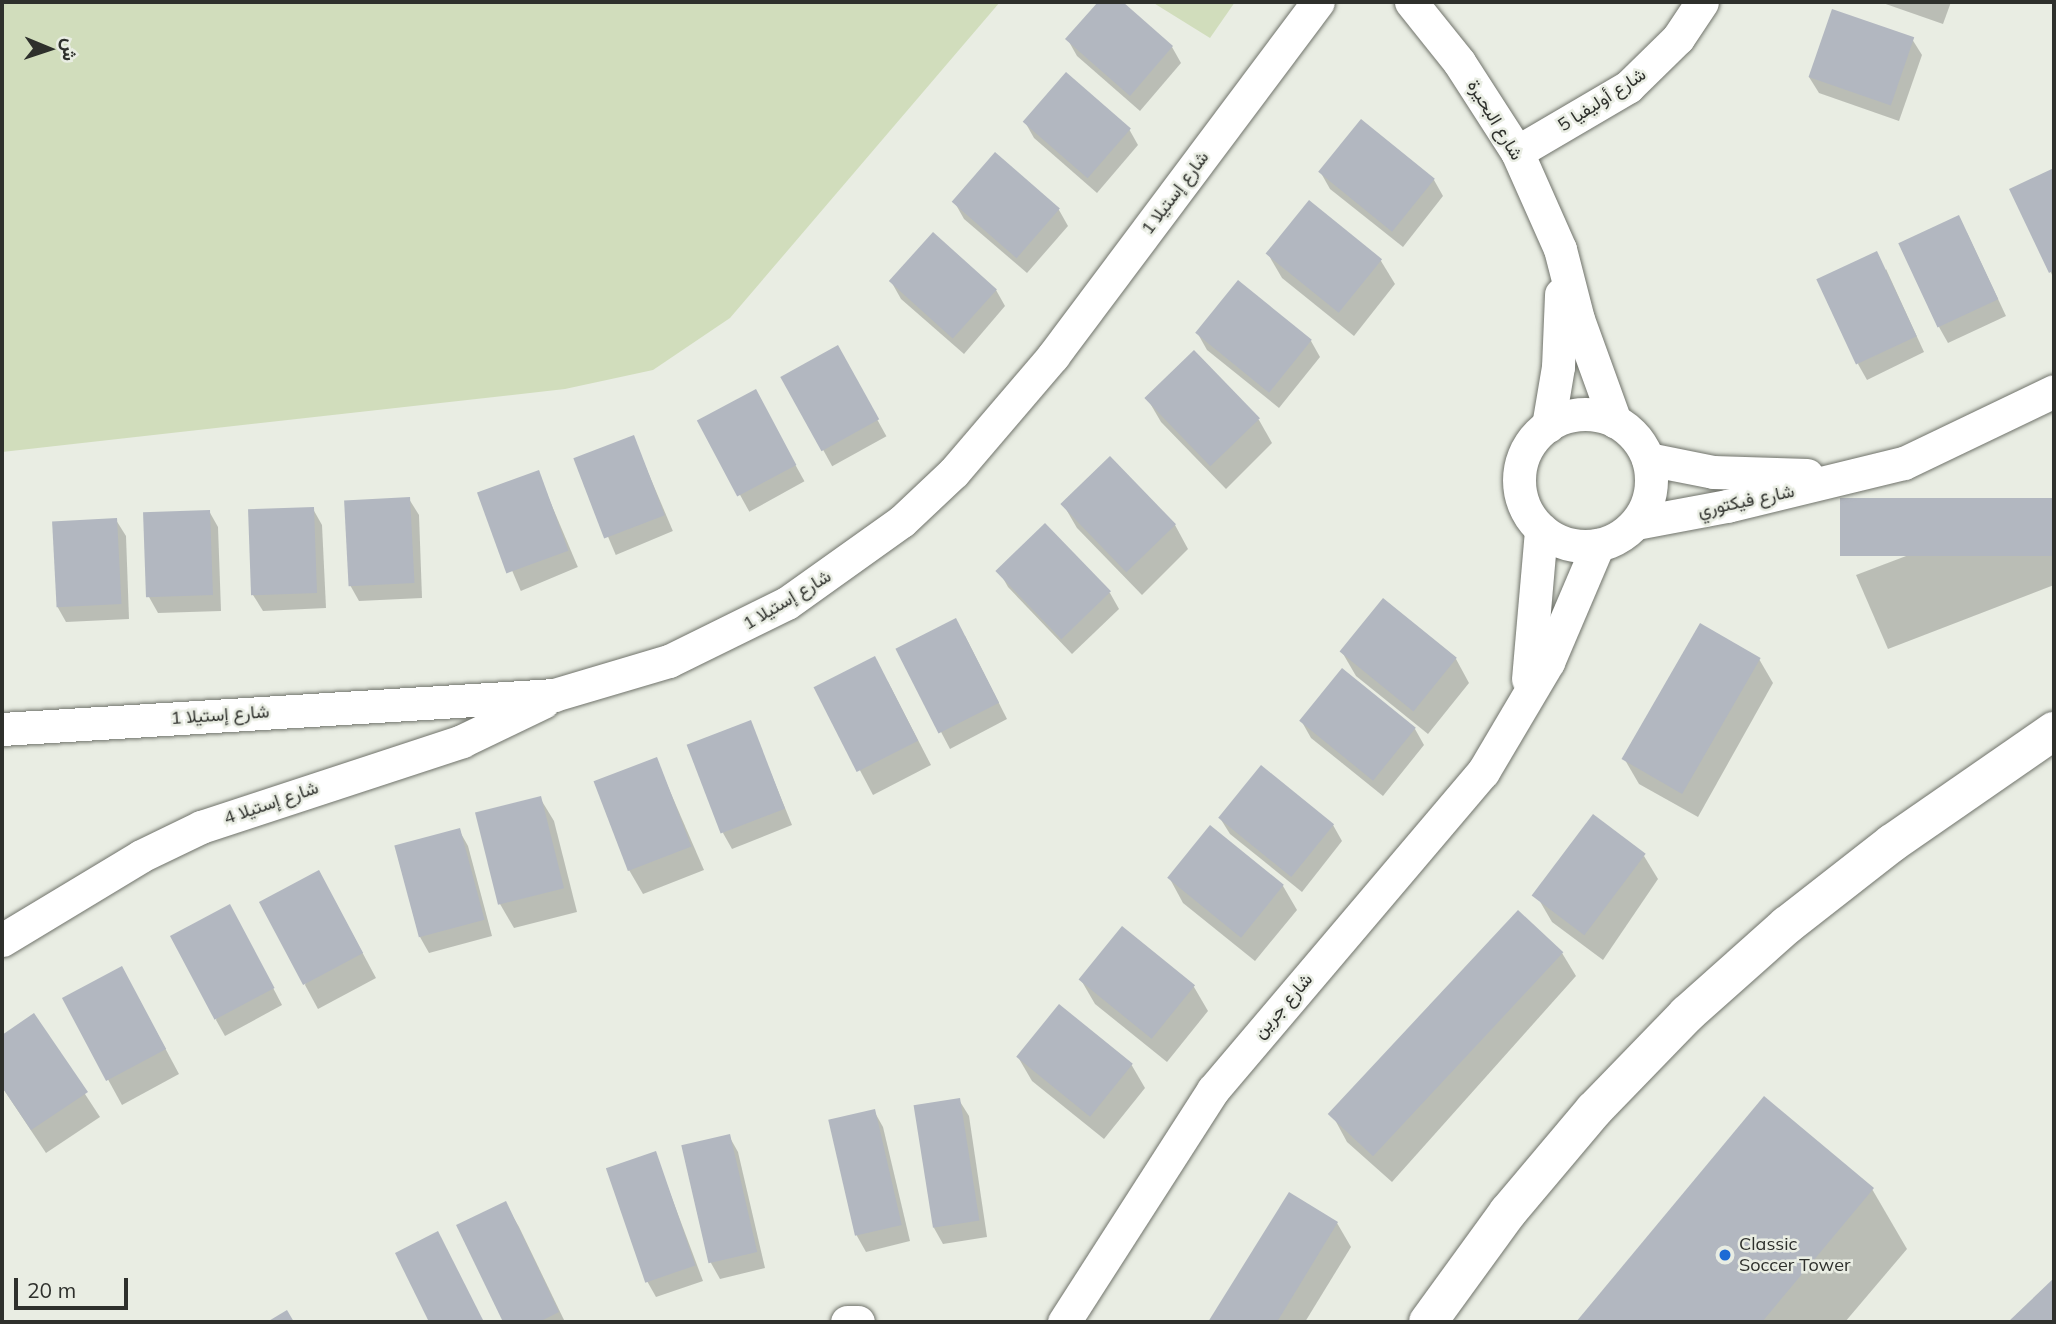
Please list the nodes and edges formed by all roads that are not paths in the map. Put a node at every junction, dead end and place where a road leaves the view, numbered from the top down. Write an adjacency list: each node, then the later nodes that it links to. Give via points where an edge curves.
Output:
1 (1318, 2): 14 (street, شارع إستيلا 1, via 1053,355 954,472 902,521 788,603 725,636 635,673)
2 (1411, 2): 4 (street, شارع البحيرة, via 1459,62)
3 (1702, 2): 4 (street, شارع أوليفيا 5, via 1678,38 1628,87)
4 (1517, 152): 5 (street, شارع البحيرة)
5 (1560, 250): 7 (street, شارع البحيرة, via 1578,319); 8 (street, شارع البحيرة, via 1558,367)
6 (2054, 390): 10 (street, شارع فيكتوري, via 1938,450)
7 (1615, 421): 8 (street, via 1581,415); 9 (street, via 1640,443)
8 (1548, 426): 12 (street, via 1531,442 1521,464 1523,499)
9 (1648, 458): 10 (street, شارع فيكتوري, via 1713,472); 11 (street, via 1649,492)
10 (1855, 477): 11 (street, شارع فيكتوري)
11 (1636, 523): 13 (street, via 1619,537)
12 (1541, 530): 13 (street, via 1558,541); 15 (street, شارع جرين, via 1536,621)
13 (1598, 545): 15 (street, شارع جرين, via 1570,616)
14 (554, 695): 16 (street, شارع إستيلا 1); 18 (street, شارع إستيلا 4, via 462,741 201,827 141,856)
15 (1523, 706): 21 (street, شارع جرين, via 1460,803 1213,1090)
16 (2, 729)
17 (2054, 731): 22 (main road, via 1871,860 1787,925 1687,1014 1594,1110 1508,1212)
18 (2, 940)
19 (847, 1322): 20 (street)
20 (858, 1322)
21 (1064, 1322)
22 (1428, 1322)

